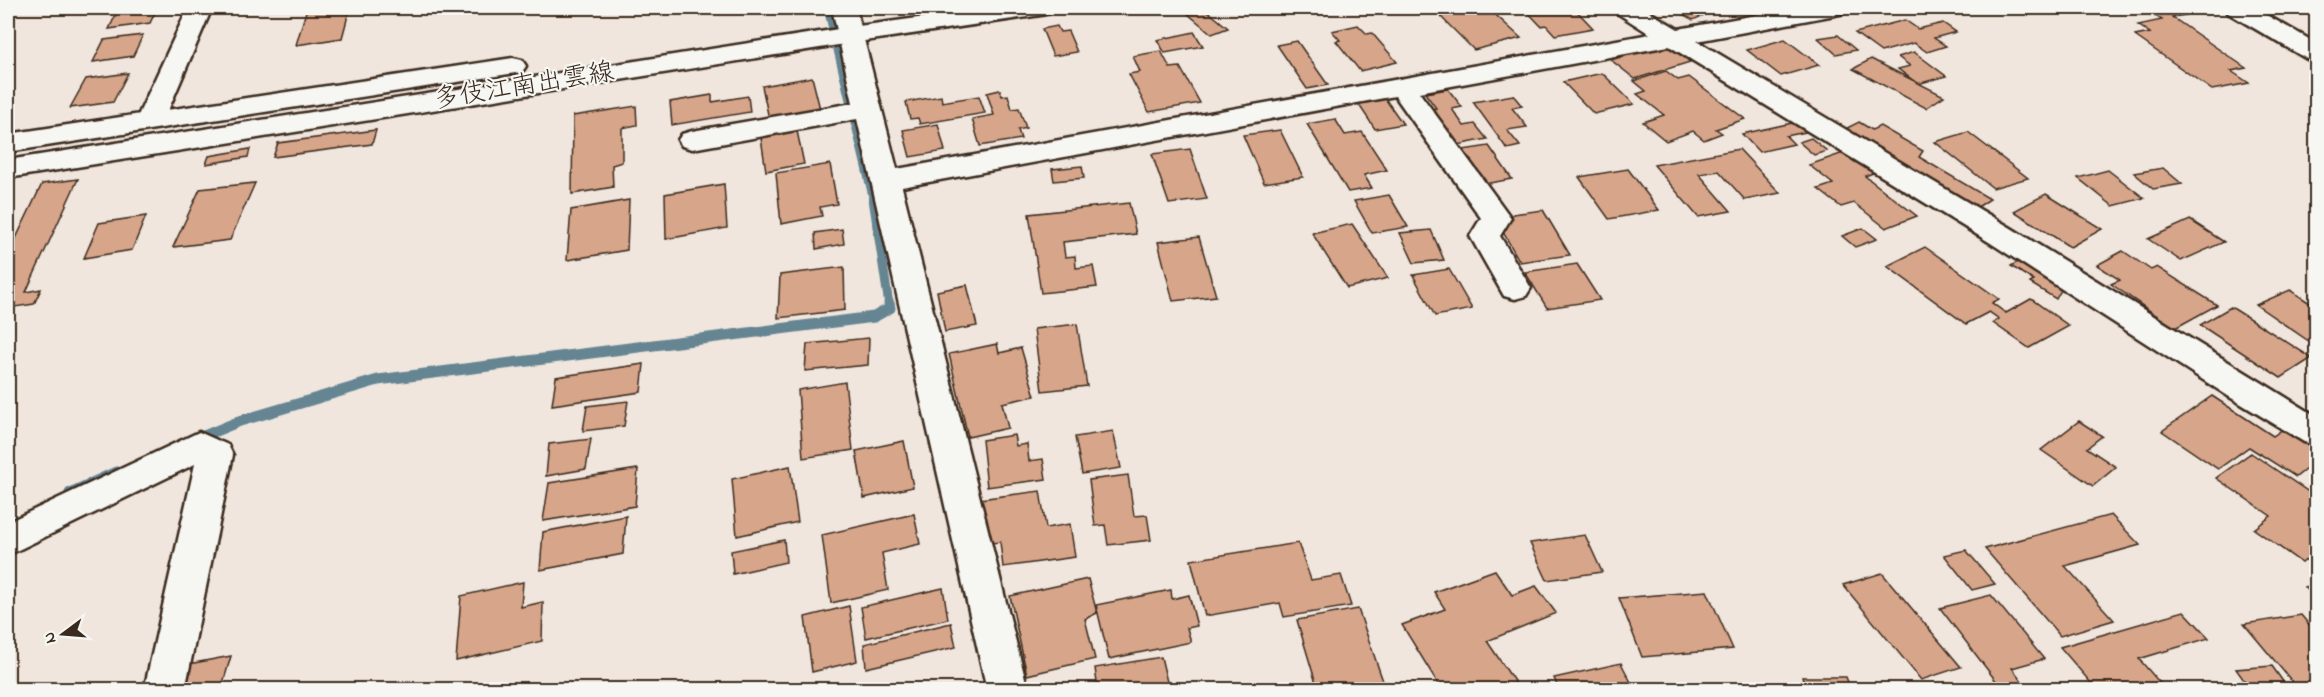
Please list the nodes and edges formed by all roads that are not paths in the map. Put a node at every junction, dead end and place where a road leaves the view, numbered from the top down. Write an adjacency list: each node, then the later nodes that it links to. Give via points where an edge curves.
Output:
1 (200, 8): 14 (street)
2 (903, 8): 8 (street, 多伎江南出雲線)
3 (1041, 8): 8 (street, 多伎江南出雲線)
4 (1626, 8): 10 (street)
5 (1835, 8): 10 (street)
6 (2237, 8): 11 (street)
7 (2280, 8): 9 (street)
8 (847, 19): 13 (street); 14 (street, 多伎江南出雲線); 17 (street, 多伎江南出雲線)
9 (2316, 28)
10 (1673, 37): 12 (street); 20 (street)
11 (2316, 53)
12 (1402, 87): 18 (street); 19 (street, via 1496,218 1485,236)
13 (869, 109): 15 (street); 18 (street)
14 (150, 120): 16 (street, 多伎江南出雲線)
15 (692, 140)
16 (8, 143)
17 (8, 169)
18 (887, 180): 23 (street)
19 (1515, 288)
20 (2316, 432)
21 (8, 539): 22 (street, via 199,446 214,455)
22 (164, 690)
23 (1008, 690)

